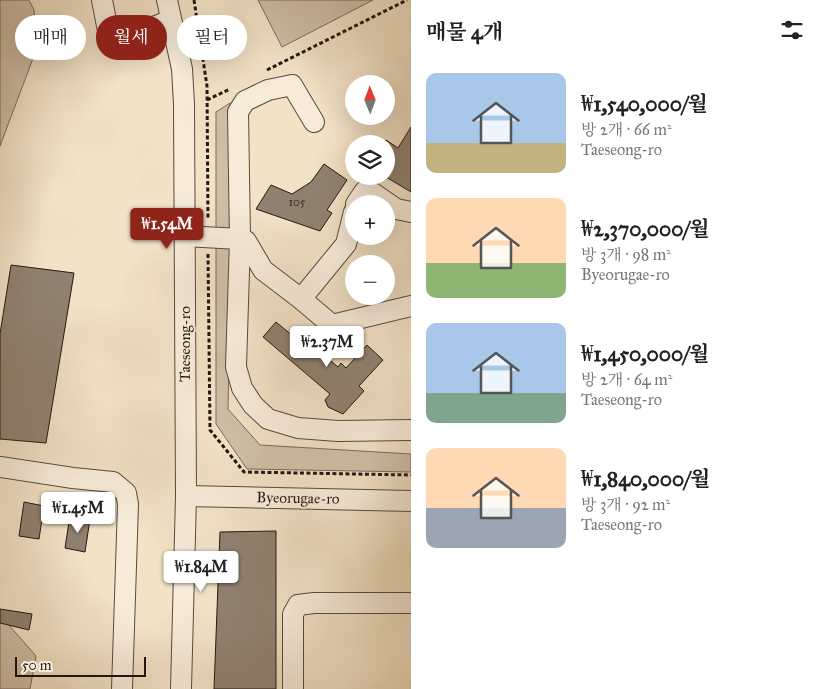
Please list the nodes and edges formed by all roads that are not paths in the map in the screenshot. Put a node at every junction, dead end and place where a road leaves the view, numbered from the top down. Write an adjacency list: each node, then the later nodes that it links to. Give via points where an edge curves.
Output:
1 (102, 0): 3 (street, via 108,31 120,36 133,35)
2 (167, 0): 3 (street, Taeseong-ro)
3 (171, 20): 9 (street, Taeseong-ro, via 182,69)
4 (314, 122): 10 (street, via 292,84 268,90 245,101 238,112)
5 (362, 195): 6 (street, via 364,192)
6 (376, 195)
7 (395, 208): 8 (street)
8 (411, 212)
9 (184, 236): 10 (street); 16 (street, Taeseong-ro)
10 (240, 240): 12 (street, via 246,241 263,270); 14 (street, via 236,367 242,388 253,405 268,419 298,428)
11 (345, 245): 12 (street)
12 (301, 299): 13 (street, via 336,328)
13 (411, 306)
14 (411, 430)
15 (0, 467): 19 (street, via 113,482 126,493)
16 (186, 496): 17 (street, Byeorugae-ro); 20 (street, Taeseong-ro)
17 (411, 501)
18 (411, 603): 21 (street, via 314,602 298,605 293,614)
19 (122, 689)
20 (181, 689)
21 (293, 689)

